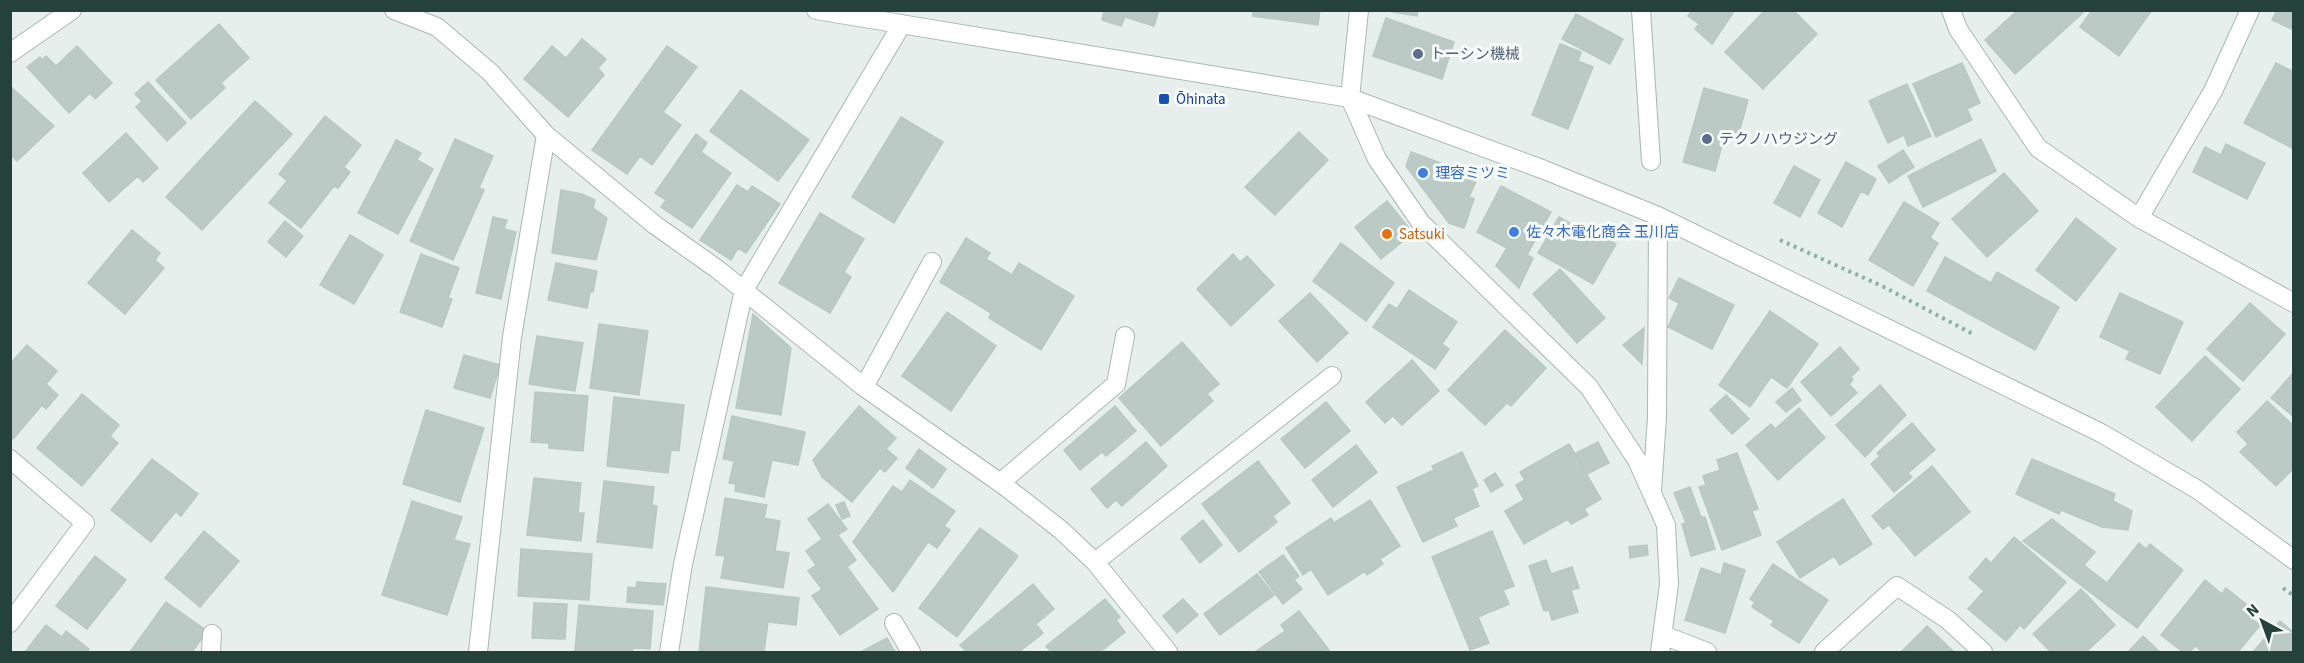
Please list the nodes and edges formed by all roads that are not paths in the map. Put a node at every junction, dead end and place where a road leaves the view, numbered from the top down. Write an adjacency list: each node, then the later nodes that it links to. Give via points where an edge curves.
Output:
1 (72, 10): 9 (street)
2 (394, 10): 11 (street, via 437,27 490,72)
3 (816, 10): 8 (street)
4 (1359, 10): 10 (street)
5 (1641, 10): 12 (street)
6 (1951, 10): 14 (street, via 1958,29 2038,148)
7 (2250, 10): 14 (street, via 2213,91)
8 (902, 24): 10 (street); 16 (street)
9 (10, 53)
10 (1350, 98): 13 (street); 23 (street, via 1377,159 1421,223 1589,387 1637,460)
11 (546, 135): 16 (street, via 655,225); 31 (street, via 512,337)
12 (1651, 161)
13 (1658, 216): 23 (street, via 1657,417); 24 (street, via 2101,433 2198,490)
14 (2139, 218): 17 (street)
15 (932, 262): 20 (street)
16 (744, 290): 20 (street); 32 (street, via 682,564)
17 (2294, 303)
18 (1125, 336): 22 (street, via 1116,384)
19 (1332, 376): 25 (street)
20 (864, 387): 22 (street)
21 (10, 459): 26 (street, via 85,523)
22 (1000, 483): 25 (street)
23 (1652, 493): 29 (street, via 1666,525 1669,584)
24 (2294, 560)
25 (1095, 562): 34 (street)
26 (10, 623)
27 (894, 623): 33 (street)
28 (212, 634): 30 (street)
29 (1662, 644): 35 (street)
30 (211, 652)
31 (478, 652)
32 (669, 652)
33 (911, 652)
34 (1168, 652)
35 (1707, 652)
36 (1824, 652): 37 (street, via 1897,586 1948,620)
37 (1983, 652)

